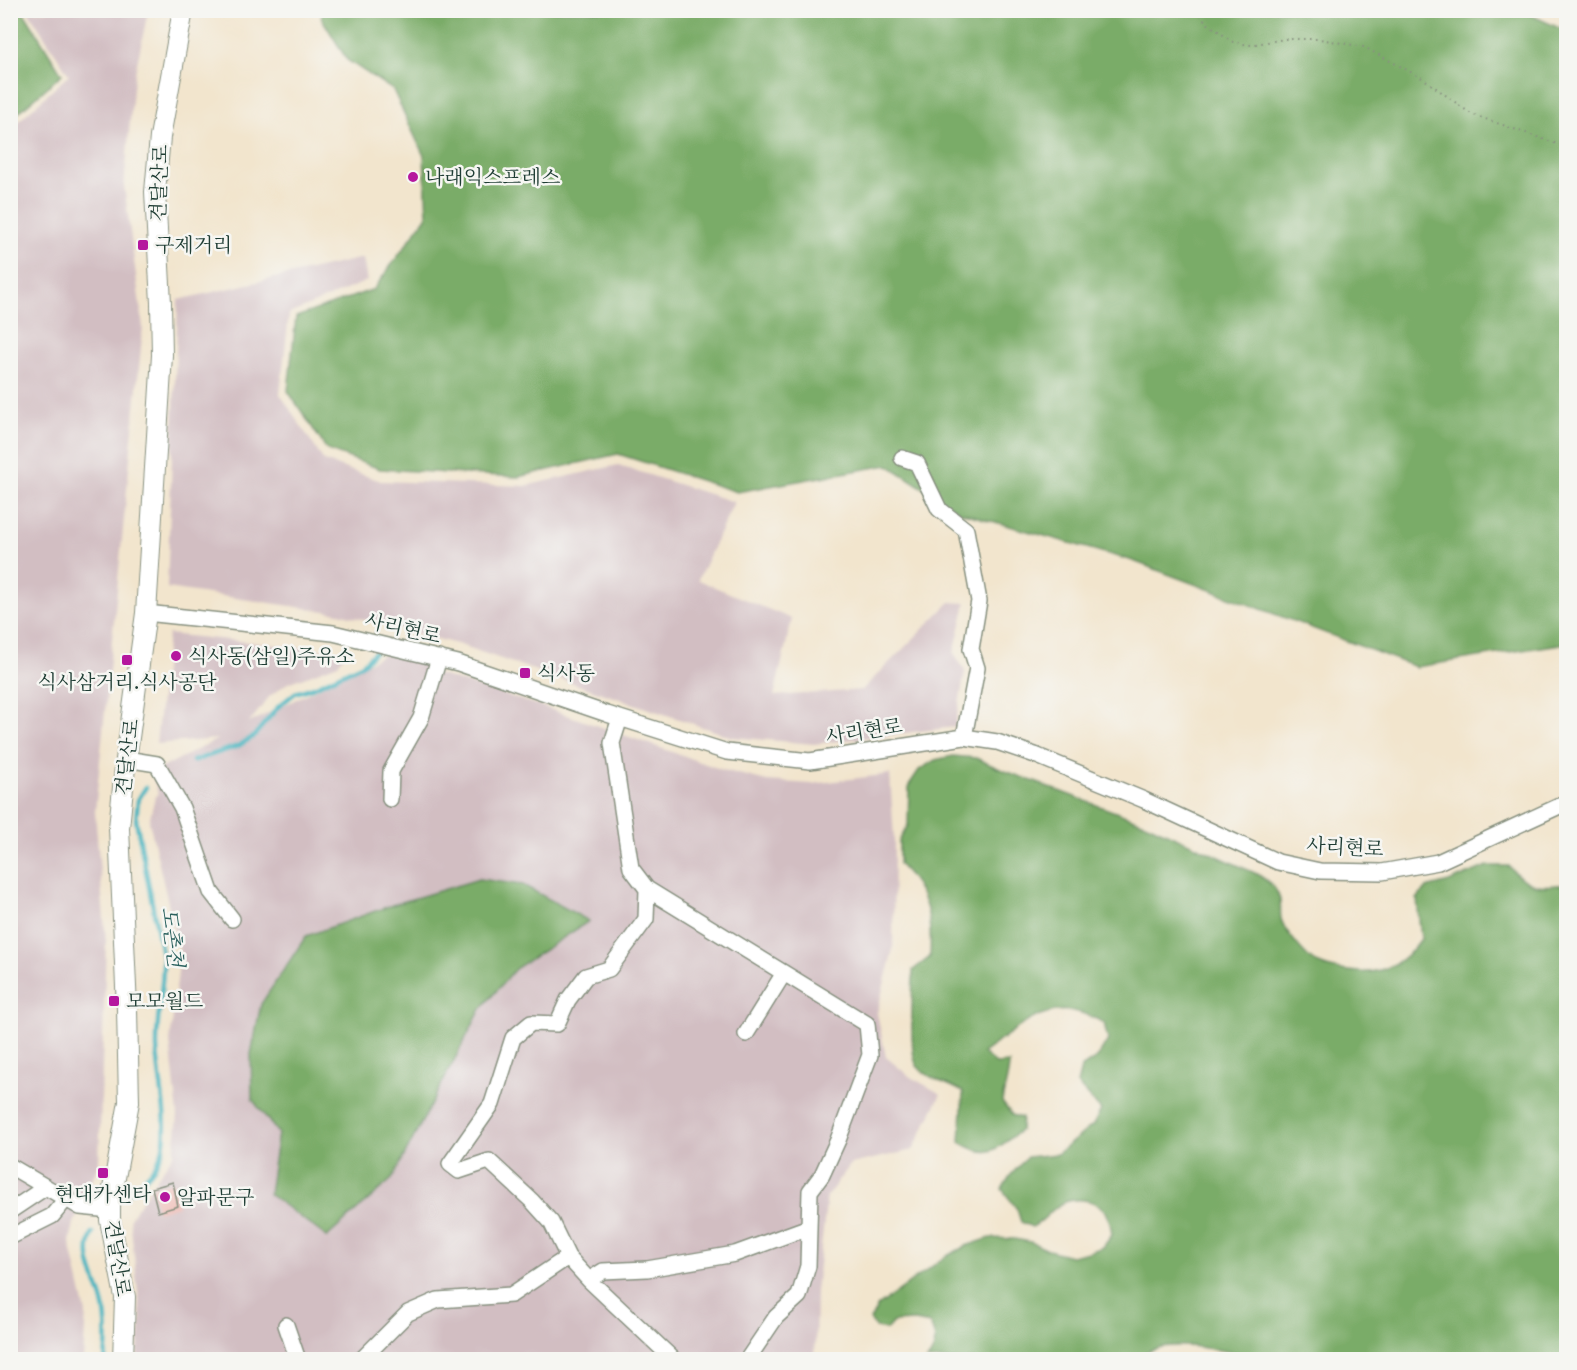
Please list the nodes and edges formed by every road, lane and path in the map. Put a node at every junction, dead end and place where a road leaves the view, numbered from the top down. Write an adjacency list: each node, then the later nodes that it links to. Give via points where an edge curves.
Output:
1 (183, 10): 5 (street, 견달산로, via 160,137 155,192 162,355)
2 (1196, 10): 3 (path, via 1233,42 1249,45 1320,39 1364,47 1424,79 1471,114)
3 (1566, 147)
4 (902, 458): 8 (street, via 917,464 939,509 966,530 979,601 971,649 977,668)
5 (146, 614): 6 (street, 사리현로, via 333,633); 9 (street, 견달산로)
6 (439, 658): 7 (street, 사리현로); 10 (street, via 421,718 391,771)
7 (620, 718): 8 (street, 사리현로, via 727,752 810,761); 12 (street, via 612,743 630,868)
8 (964, 736): 11 (street, 사리현로, via 1035,755 1278,862 1320,871 1382,872 1438,862)
9 (126, 759): 13 (street, via 157,764 182,808 211,892); 19 (street, 견달산로, via 119,828 129,1102)
10 (390, 799)
11 (1566, 803)
12 (648, 889): 14 (street); 23 (street, via 646,919 609,969 586,976 557,1024 531,1023 513,1038 492,1104 450,1164 459,1171 489,1161 550,1222)
13 (232, 919)
14 (784, 973): 15 (street); 21 (street, via 867,1024 870,1055 838,1140 810,1191)
15 (746, 1034)
16 (10, 1166): 17 (street)
17 (46, 1187): 18 (street); 20 (street)
18 (66, 1199): 19 (street, via 80,1207); 22 (street, via 52,1216)
19 (110, 1210): 26 (street, 견달산로, via 125,1297)
20 (10, 1211)
21 (809, 1227): 24 (street, via 735,1254 647,1269 603,1271); 30 (street, via 808,1266 799,1296 776,1317)
22 (10, 1238)
23 (568, 1257): 24 (street); 28 (street, via 511,1295 438,1300 408,1313)
24 (590, 1280): 29 (street)
25 (286, 1325): 27 (street)
26 (123, 1359)
27 (298, 1359)
28 (361, 1359)
29 (674, 1359)
30 (747, 1359)

